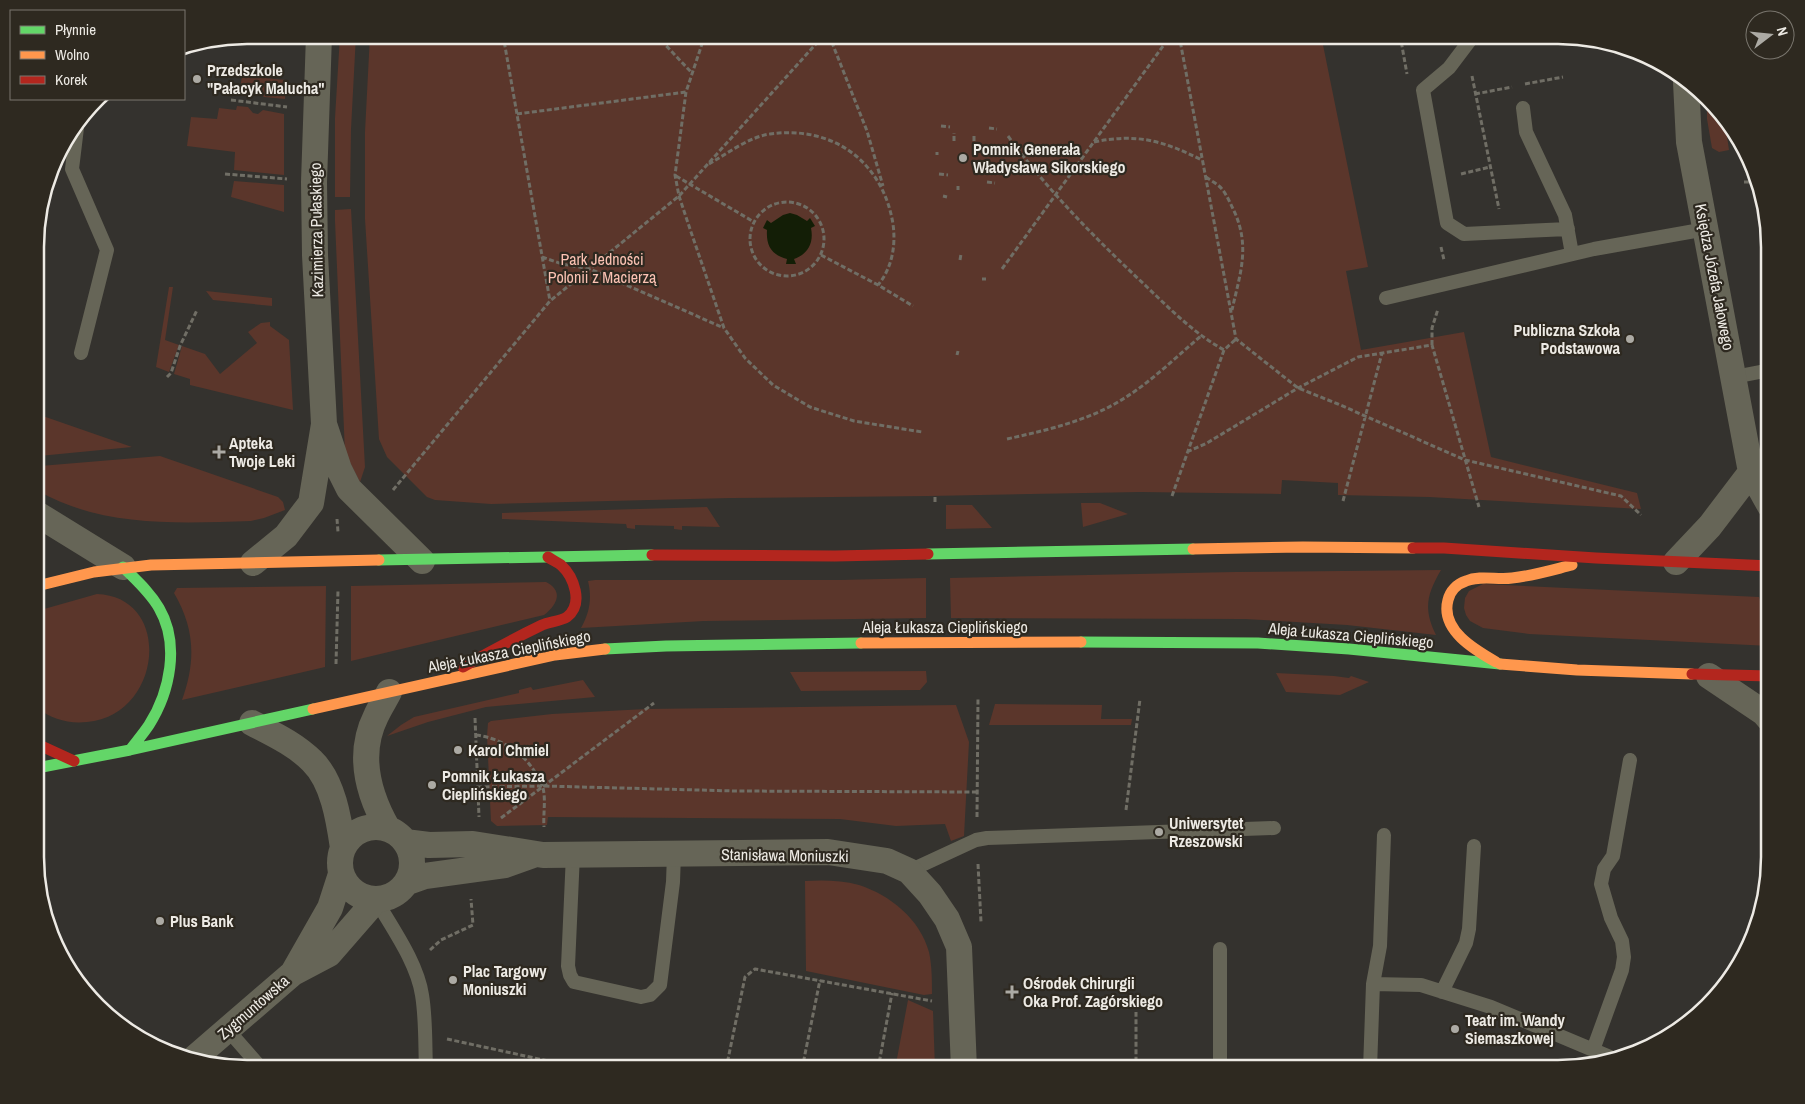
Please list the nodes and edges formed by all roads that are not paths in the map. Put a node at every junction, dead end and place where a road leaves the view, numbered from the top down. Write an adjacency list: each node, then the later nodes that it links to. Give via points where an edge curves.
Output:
1 (319, 44): 13 (street, Kazimierza Pułaskiego, via 315,255)
2 (1467, 44): 6 (lane, via 1449,68 1423,90 1447,223 1464,234)
3 (1686, 90): 7 (street, Księdza Józefa Jałowego, via 1689,142)
4 (1523, 108): 6 (lane, via 1526,132 1565,215)
5 (75, 139): 10 (lane, via 72,169 107,250)
6 (1568, 229): 8 (lane)
7 (1706, 230): 8 (lane); 12 (street, Księdza Józefa Jałowego)
8 (1572, 254): 9 (lane)
9 (1386, 298)
10 (81, 354)
11 (1761, 372): 12 (lane)
12 (1734, 377): 14 (street, Księdza Józefa Jałowego)
13 (324, 424): 19 (street, Kazimierza Pułaskiego, via 349,489); 21 (street, Kazimierza Pułaskiego, via 311,503 286,536)
14 (1750, 472): 15 (street, Księdza Józefa Jałowego); 20 (street, via 1722,511)
15 (1761, 491)
16 (44, 518): 23 (street)
17 (548, 557): 18 (main road, via 834,556 1303,547 1444,548); 19 (main road); 28 (main road, via 562,566 572,582 577,596 574,610 566,617 513,639)
18 (1596, 558): 20 (main road); 25 (main road, via 1549,571 1510,578 1475,578 1458,583 1449,594 1446,608 1452,628 1470,648)
19 (422, 561): 21 (main road)
20 (1676, 562): 22 (main road)
21 (253, 563): 23 (main road)
22 (1761, 566)
23 (123, 567): 24 (main road); 33 (main road, via 160,609 168,630 170,652 168,678 159,704 150,724)
24 (44, 584)
25 (1499, 664): 26 (main road, Aleja Łukasza Cieplińskiego); 28 (main road, Aleja Łukasza Cieplińskiego, via 1258,643 675,646 555,655)
26 (1708, 676): 27 (main road, Aleja Łukasza Cieplińskiego); 30 (street)
27 (1761, 676)
28 (440, 681): 29 (main road, Aleja Łukasza Cieplińskiego)
29 (389, 692): 31 (main road, Aleja Łukasza Cieplińskiego); 39 (street, via 372,725 366,772 377,810)
30 (1761, 711)
31 (252, 723): 33 (main road, Aleja Łukasza Cieplińskiego); 41 (street, via 287,741 312,761 330,789)
32 (44, 747): 35 (main road)
33 (130, 750): 35 (main road, Aleja Łukasza Cieplińskiego)
34 (1630, 760): 54 (lane, via 1613,856 1604,869 1601,884 1622,941 1624,957)
35 (74, 761): 36 (main road, Aleja Łukasza Cieplińskiego)
36 (44, 767)
37 (1274, 828): 45 (lane, via 976,840)
38 (1384, 835): 51 (lane, via 1380,946)
39 (397, 836): 41 (street, via 375,827 351,837); 42 (street, Stanisława Moniuszki, via 429,844 473,844); 47 (street, via 412,855)
40 (1474, 846): 52 (lane, via 1466,943)
41 (343, 848): 46 (street, via 339,861)
42 (535, 854): 43 (street, Stanisława Moniuszki); 47 (street, Stanisława Moniuszki, via 505,865 434,874)
43 (573, 854): 44 (street, Stanisława Moniuszki); 44 (lane, via 570,975 574,982 641,997 650,995 660,985)
44 (674, 854): 45 (street, Stanisława Moniuszki, via 828,852 887,861)
45 (909, 870): 59 (street, Stanisława Moniuszki, via 947,918 959,947)
46 (341, 874): 48 (street, via 349,888 361,897); 50 (street, Zygmuntowska, via 330,908)
47 (408, 882): 48 (street, via 394,895)
48 (376, 900): 50 (street, Zygmuntowska, via 329,954); 58 (lane, via 404,947 422,994)
49 (1220, 949): 60 (lane)
50 (293, 973): 53 (street, Zygmuntowska)
51 (1373, 984): 52 (lane, via 1421,985); 61 (lane)
52 (1442, 992): 54 (lane, via 1491,1008)
53 (227, 1029): 55 (street, Zygmuntowska); 57 (lane)
54 (1593, 1050): 56 (lane)
55 (198, 1054)
56 (1604, 1055)
57 (254, 1060)
58 (425, 1060)
59 (964, 1060)
60 (1220, 1060)
61 (1370, 1060)

